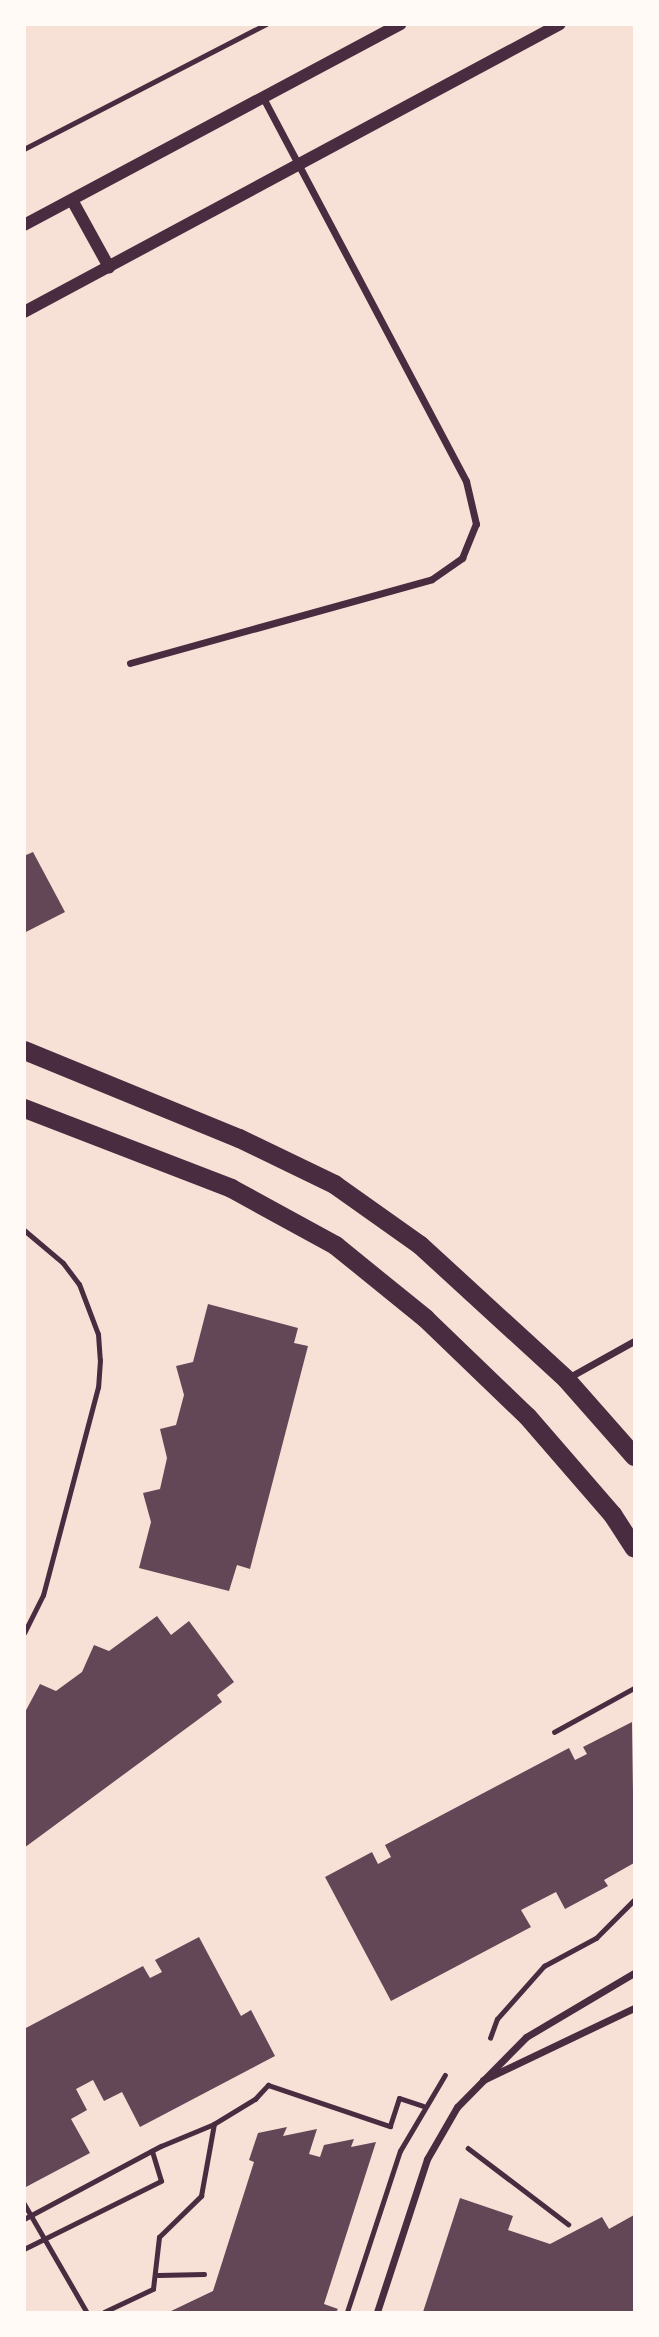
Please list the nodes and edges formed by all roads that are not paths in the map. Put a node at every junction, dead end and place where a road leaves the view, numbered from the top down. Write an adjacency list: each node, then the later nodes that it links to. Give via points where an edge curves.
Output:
1 (401, 24): 3 (street)
2 (560, 24): 4 (street)
3 (262, 98): 4 (street); 5 (street)
4 (300, 165): 7 (street); 9 (street, via 466,481 476,524 461,558 432,579)
5 (72, 200): 6 (street); 7 (street)
6 (24, 225)
7 (109, 267): 8 (street)
8 (24, 312)
9 (130, 663)
10 (24, 1050): 14 (highway, via 239,1138 334,1184 420,1245)
11 (24, 1108): 16 (highway, via 231,1188 335,1245 425,1318 527,1416 612,1514)
12 (24, 1230): 17 (lane, via 64,1263 79,1284 98,1334 100,1360 99,1387 43,1595)
13 (635, 1341): 14 (street)
14 (566, 1379): 15 (highway)
15 (635, 1456)
16 (635, 1548)
17 (24, 1633)
18 (635, 1973): 20 (street, via 526,2037)
19 (635, 2008): 20 (street)
20 (476, 2083): 21 (street, via 427,2159)
21 (377, 2312)

